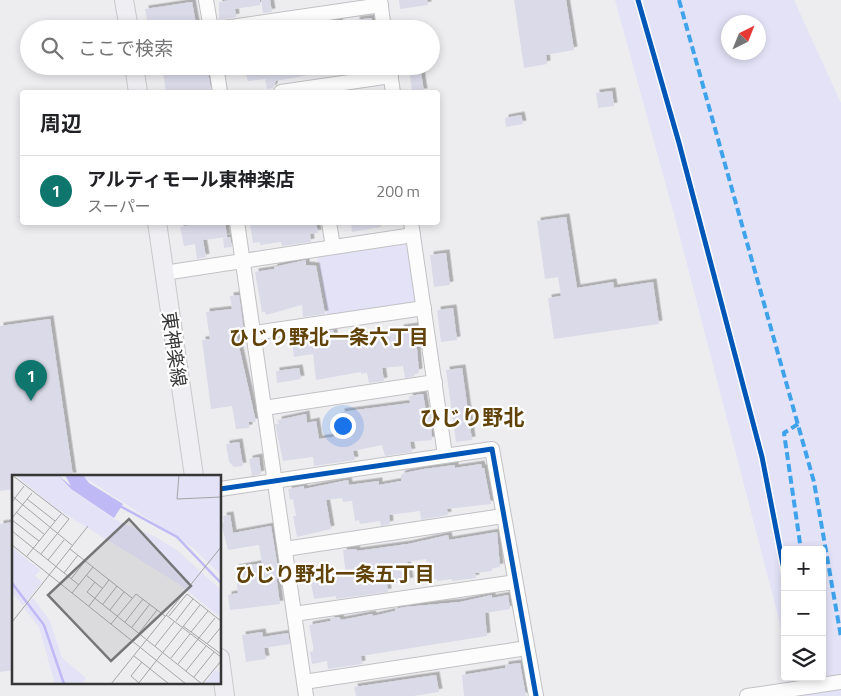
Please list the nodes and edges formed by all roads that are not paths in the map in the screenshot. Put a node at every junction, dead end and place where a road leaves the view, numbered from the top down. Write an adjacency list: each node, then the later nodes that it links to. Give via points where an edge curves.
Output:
1 (124, 0): 4 (main road)
2 (206, 0): 5 (street)
3 (380, 3): 6 (street); 7 (street)
4 (127, 20)
5 (209, 20)
6 (273, 20)
7 (383, 20)
8 (135, 75): 12 (main road)
9 (217, 75): 13 (street)
10 (373, 75): 14 (street)
11 (391, 75): 15 (street)
12 (138, 90)
13 (220, 90)
14 (310, 90)
15 (393, 90)
16 (157, 225): 22 (main road, 東神楽線)
17 (237, 225): 21 (street)
18 (329, 225): 20 (street)
19 (412, 229): 20 (street); 23 (street)
20 (333, 247): 21 (street)
21 (243, 260): 22 (street); 24 (street)
22 (164, 273): 28 (main road, 東神楽線)
23 (424, 308): 24 (street); 25 (street)
24 (254, 333): 26 (street)
25 (435, 382): 26 (street); 27 (street)
26 (264, 408): 29 (street)
27 (445, 455): 29 (street); 31 (street, via 492,449)
28 (194, 475)
29 (274, 481): 30 (street); 32 (street)
30 (221, 489)
31 (503, 516): 32 (street); 33 (street)
32 (285, 549): 34 (street)
33 (515, 582): 34 (street); 35 (street)
34 (294, 614): 37 (street)
35 (527, 648): 37 (street); 41 (street)
36 (221, 664): 39 (main road)
37 (304, 682): 40 (street)
38 (841, 682): 42 (street)
39 (226, 696)
40 (306, 696)
41 (536, 696)
42 (746, 696)

